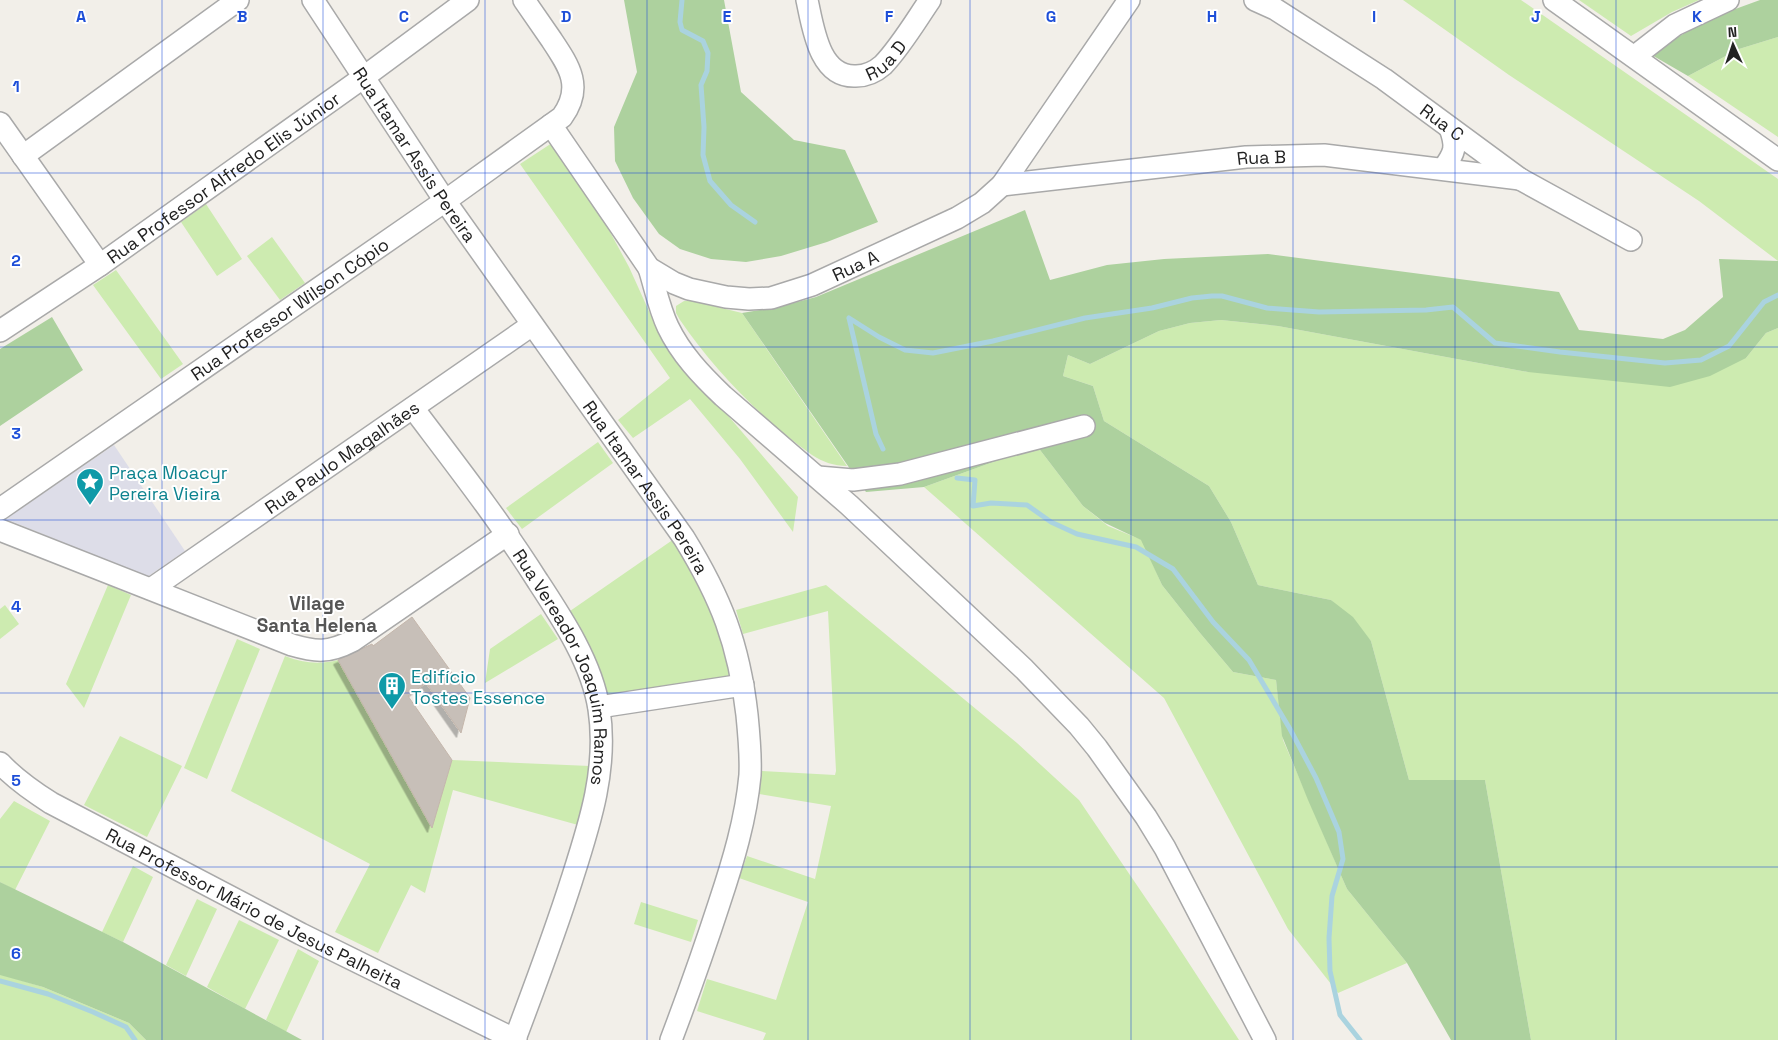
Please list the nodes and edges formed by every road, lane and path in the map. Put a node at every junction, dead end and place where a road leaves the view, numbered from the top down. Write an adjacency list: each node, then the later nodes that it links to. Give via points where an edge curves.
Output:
1 (238, 0): 16 (street)
2 (313, 0): 12 (street, Rua Itamar Assis Pereira)
3 (468, 0): 12 (street, Rua Professor Alfredo Elis Júnior)
4 (524, 0): 14 (street, Rua Professor Wilson Cópio, via 567,62 572,79 572,100 562,117)
5 (807, 0): 6 (street, Rua D, via 823,56 834,70 849,77 866,76 882,66)
6 (930, 0)
7 (1129, 0): 20 (street, Rua A)
8 (1255, 0): 15 (street, Rua C, via 1275,9 1384,79)
9 (1554, 0): 11 (street)
10 (1728, 0): 11 (street, via 1674,25)
11 (1635, 56): 17 (street)
12 (364, 77): 21 (street, Rua Itamar Assis Pereira); 23 (street, Rua Professor Alfredo Elis Júnior)
13 (0, 123): 16 (street)
14 (551, 125): 21 (street, Rua Professor Wilson Cópio); 24 (street, Rua A)
15 (1450, 128): 18 (street, via 1455,141 1453,156); 19 (street, Rua C)
16 (23, 156): 23 (street)
17 (1778, 160)
18 (1443, 169): 19 (street, Rua B); 20 (street, Rua B, via 1324,155 1246,157)
19 (1520, 179): 22 (street, Rua C)
20 (1002, 185): 24 (street, Rua A, via 982,203 957,218 812,285 771,298 706,294 674,283)
21 (445, 201): 25 (street, Rua Itamar Assis Pereira); 30 (street, Rua Professor Wilson Cópio)
22 (1631, 240)
23 (100, 266): 26 (street, Rua Professor Alfredo Elis Júnior)
24 (649, 268): 29 (street, via 667,325 693,365 723,396)
25 (532, 325): 27 (street, Rua Paulo Magalhães); 34 (street, Rua Itamar Assis Pereira, via 665,509 703,569 727,622)
26 (0, 331)
27 (413, 408): 32 (street, Rua Vereador Joaquim Ramos); 33 (street, Rua Paulo Magalhães)
28 (1084, 426): 29 (street, via 900,474 853,480)
29 (818, 478): 39 (street, via 1024,669 1097,748 1165,848)
30 (0, 509)
31 (0, 530): 33 (street)
32 (508, 534): 33 (street, via 352,641 330,650 292,646); 35 (street, Rua Vereador Joaquim Ramos, via 567,626 588,672)
33 (151, 589)
34 (744, 685): 35 (street); 38 (street, Rua Itamar Assis Pereira, via 750,775 736,851)
35 (599, 707): 37 (street, Rua Vereador Joaquim Ramos, via 602,754 591,820)
36 (0, 763): 37 (street, Rua Professor Mário de Jesus Palheita, via 27,788 50,803)
37 (516, 1040)
38 (671, 1040)
39 (1265, 1040)

